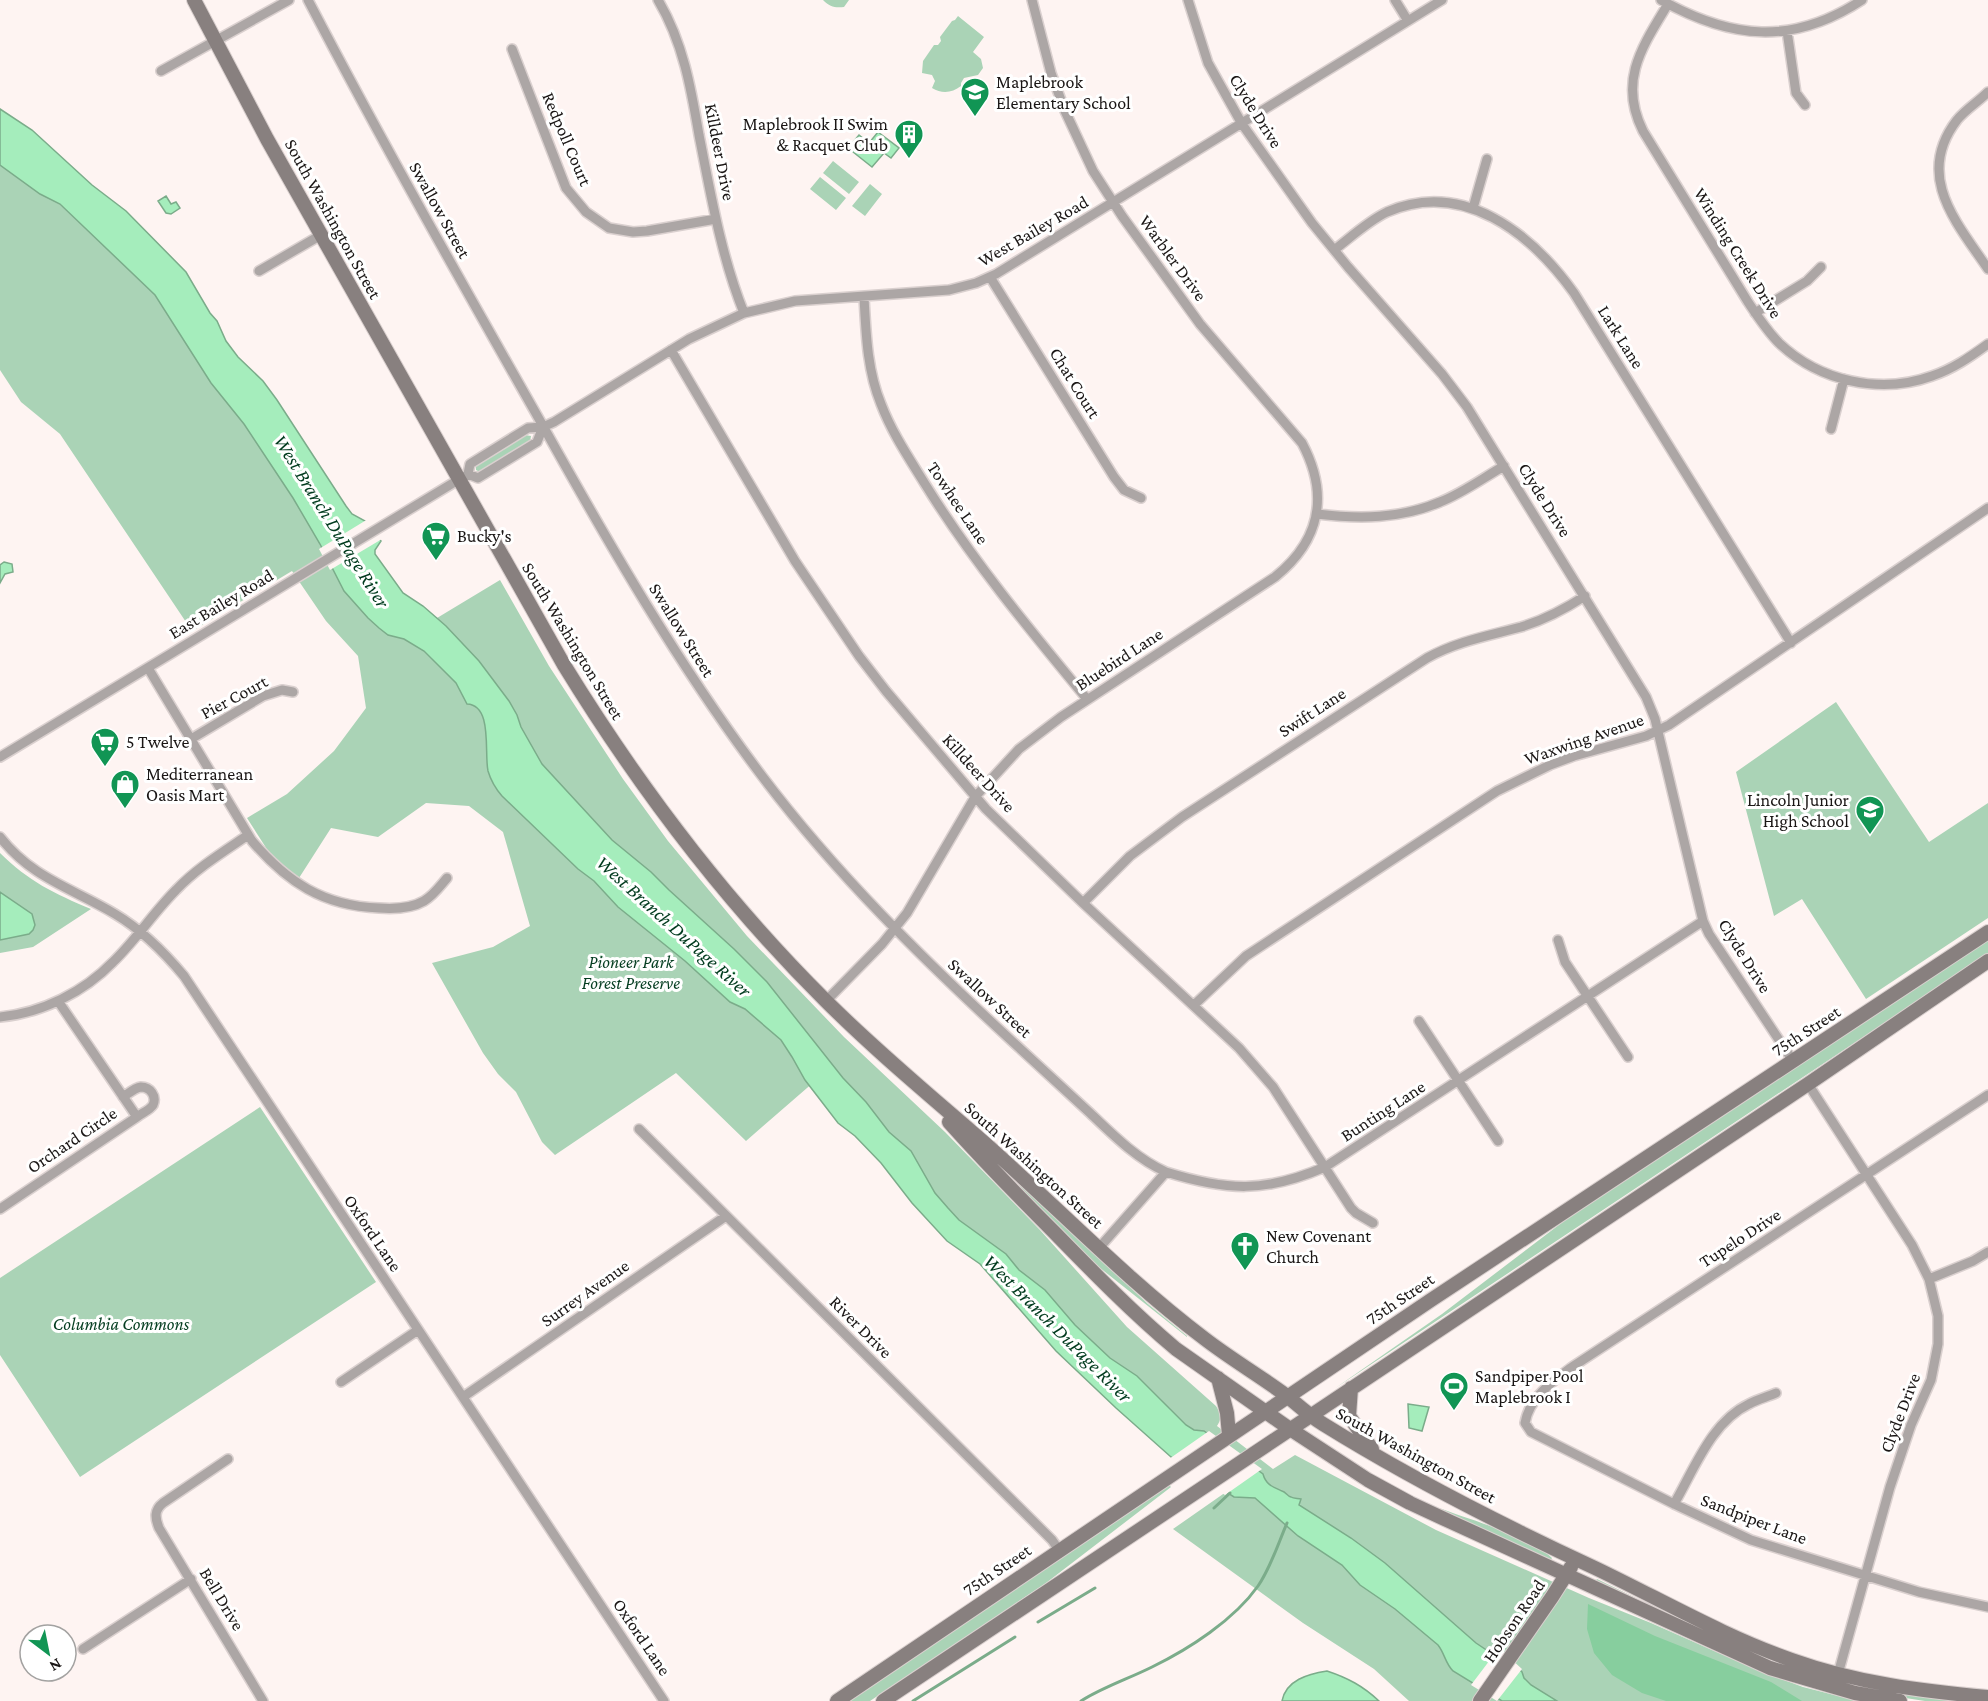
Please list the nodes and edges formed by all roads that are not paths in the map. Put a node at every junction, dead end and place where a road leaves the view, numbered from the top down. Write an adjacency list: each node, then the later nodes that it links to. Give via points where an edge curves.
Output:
1 (194, 0): 13 (main road, South Washington Street)
2 (290, 0): 13 (street)
3 (308, 0): 35 (street, Swallow Street, via 382,141)
4 (1032, 0): 20 (street, Warbler Drive, via 1065,111 1085,156)
5 (1188, 0): 18 (street, Clyde Drive, via 1208,63)
6 (1395, 0): 11 (street)
7 (1442, 0): 11 (street, West Bailey Road)
8 (1862, 0): 12 (street, via 1826,20)
9 (662, 1): 22 (street, Killdeer Drive, via 688,75)
10 (1664, 2): 12 (street, via 1725,28); 31 (street, Winding Creek Drive, via 1633,72 1635,113)
11 (1408, 21): 18 (street, West Bailey Road)
12 (1787, 31): 17 (street, via 1796,93)
13 (216, 41): 15 (street); 23 (main road, South Washington Street)
14 (512, 49): 22 (street, Redpoll Court, via 566,188 586,212 609,228 633,232)
15 (161, 71)
16 (1988, 92): 26 (street, via 1953,126 1942,152 1940,176 1949,211)
17 (1805, 105)
18 (1242, 124): 20 (street, West Bailey Road); 24 (street, Clyde Drive)
19 (1487, 159): 21 (street)
20 (1114, 203): 28 (street, West Bailey Road); 41 (street, Warbler Drive, via 1200,324 1302,443 1316,477)
21 (1473, 208): 24 (street, Lark Lane, via 1436,201 1406,206 1384,213); 43 (street, Lark Lane, via 1524,239 1569,286)
22 (716, 219): 30 (street, Killdeer Drive)
23 (321, 235): 27 (street); 38 (main road, South Washington Street)
24 (1334, 250): 37 (street, Clyde Drive, via 1443,375)
25 (1821, 267): 31 (street, via 1807,281)
26 (1988, 269)
27 (259, 271)
28 (990, 277): 29 (street, West Bailey Road, via 962,288); 39 (street, Chat Court, via 1114,477 1124,490)
29 (864, 297): 30 (street, West Bailey Road, via 795,301); 46 (street, Towhee Lane, via 872,376 900,444 984,570)
30 (744, 313): 33 (street, West Bailey Road)
31 (1755, 313): 34 (street, Winding Creek Drive, via 1793,355 1819,371)
32 (1988, 344): 34 (street, Winding Creek Drive, via 1948,370 1922,380 1878,385)
33 (672, 350): 35 (street, West Bailey Road); 50 (street, Killdeer Drive, via 822,602 886,691)
34 (1844, 379): 36 (street)
35 (543, 427): 38 (street, West Bailey Road, via 528,428 472,462); 38 (street, West Bailey Road, via 537,442 478,478); 56 (street, Swallow Street, via 662,630 720,719 807,832)
36 (1832, 429)
37 (1504, 466): 41 (street, via 1442,501 1408,513 1368,517); 42 (street, Clyde Drive)
38 (464, 477): 44 (street, East Bailey Road); 63 (main road, South Washington Street, via 564,665 630,767 716,881)
39 (1141, 498)
40 (1988, 508): 43 (street, Waxwing Avenue)
41 (1317, 514): 46 (street, Bluebird Lane, via 1302,549 1284,569)
42 (1585, 596): 47 (street, Clyde Drive, via 1646,697); 54 (street, Swift Lane, via 1543,619 1458,643 1419,663 1166,828 1130,856)
43 (1791, 643): 47 (street, Waxwing Avenue)
44 (148, 668): 48 (street); 49 (street, East Bailey Road)
45 (293, 692): 48 (street, Pier Court, via 282,690 263,696)
46 (1087, 699): 50 (street, Bluebird Lane, via 1019,749)
47 (1658, 731): 55 (street, Clyde Drive); 64 (street, Waxwing Avenue, via 1558,762 1497,791 1246,956)
48 (191, 739): 51 (street)
49 (0, 757)
50 (975, 797): 54 (street, Killdeer Drive); 56 (street, Bluebird Lane)
51 (249, 835): 53 (street, via 272,864 292,880 316,894 355,906 387,908 420,903); 57 (street, via 195,872)
52 (0, 837): 57 (street, Oxford Lane, via 39,874)
53 (447, 878)
54 (1083, 903): 64 (street, Killdeer Drive)
55 (1703, 921): 61 (street, Bunting Lane); 68 (street, Clyde Drive)
56 (894, 929): 63 (street, Bluebird Lane); 78 (street, Swallow Street, via 1114,1136)
57 (139, 931): 62 (street, via 102,972); 86 (street, Oxford Lane, via 184,976)
58 (1988, 932): 68 (main road, 75th Street)
59 (1558, 940): 61 (street, via 1565,962)
60 (1988, 961): 71 (main road)
61 (1588, 997): 67 (street); 69 (street, Bunting Lane)
62 (58, 1000): 65 (street); 73 (street, Orchard Circle)
63 (826, 1001): 70 (main road, South Washington Street)
64 (1194, 1005): 77 (street, Killdeer Drive, via 1266,1078)
65 (0, 1017)
66 (1419, 1021): 69 (street)
67 (1628, 1057)
68 (1793, 1061): 91 (main road, 75th Street)
69 (1459, 1082): 76 (street); 77 (street, Bunting Lane)
70 (914, 1084): 83 (main road, South Washington Street); 87 (main road, South Washington Street, via 1120,1299 1176,1349)
71 (1808, 1084): 79 (street, Clyde Drive); 89 (main road)
72 (1988, 1095): 79 (street, Tupelo Drive)
73 (123, 1097): 74 (street, Orchard Circle); 74 (street, via 141,1087 153,1094 152,1106)
74 (137, 1117): 80 (street, Orchard Circle)
75 (639, 1129): 81 (street, River Drive)
76 (1498, 1141)
77 (1325, 1167): 78 (street, Bunting Lane, via 1251,1187 1218,1186); 82 (street, via 1356,1213)
78 (1166, 1172): 83 (street)
79 (1866, 1175): 85 (street, Clyde Drive, via 1912,1245); 95 (street, Tupelo Drive, via 1572,1367 1541,1393 1529,1409)
80 (0, 1209)
81 (726, 1216): 92 (street, Surrey Avenue); 101 (street, River Drive)
82 (1373, 1223)
83 (1099, 1248): 91 (main road, South Washington Street, via 1204,1339)
84 (1988, 1252): 85 (street)
85 (1929, 1279): 104 (street, Clyde Drive, via 1938,1316 1935,1363 1890,1487)
86 (418, 1330): 88 (street); 92 (street, Oxford Lane)
87 (1218, 1378): 93 (main road, South Washington Street); 97 (main road)
88 (341, 1382)
89 (1351, 1388): 94 (main road); 98 (main road, via 1349,1416)
90 (1776, 1393): 100 (street, via 1749,1404 1721,1427 1696,1462)
91 (1286, 1396): 93 (main road, 75th Street); 94 (main road, South Washington Street)
92 (463, 1397): 112 (street, Oxford Lane)
93 (1265, 1411): 96 (main road, South Washington Street); 97 (main road, 75th Street)
94 (1310, 1415): 96 (main road); 98 (main road, South Washington Street)
95 (1525, 1423): 100 (street, Sandpiper Lane, via 1531,1432)
96 (1290, 1429): 103 (main road, South Washington Street, via 1410,1503); 114 (main road)
97 (1229, 1435): 101 (main road, 75th Street)
98 (1376, 1456): 102 (main road, South Washington Street)
99 (228, 1459): 105 (street, Bell Drive, via 163,1503 156,1512 159,1528)
100 (1674, 1504): 104 (street, Sandpiper Lane, via 1751,1540)
101 (1059, 1550): 113 (main road, 75th Street)
102 (1575, 1560): 103 (main road, Hobson Road); 108 (main road, South Washington Street, via 1770,1651)
103 (1566, 1574): 110 (main road, Hobson Road); 115 (main road, South Washington Street, via 1770,1668 1855,1693)
104 (1866, 1575): 106 (street, Sandpiper Lane); 108 (street, Clyde Drive)
105 (191, 1579): 107 (street); 111 (street, Bell Drive)
106 (1988, 1607)
107 (83, 1649)
108 (1838, 1674): 109 (main road, South Washington Street, via 1875,1683)
109 (1988, 1697)
110 (1482, 1698)
111 (263, 1701)
112 (664, 1701)
113 (837, 1701)
114 (883, 1701)
115 (1900, 1701)

